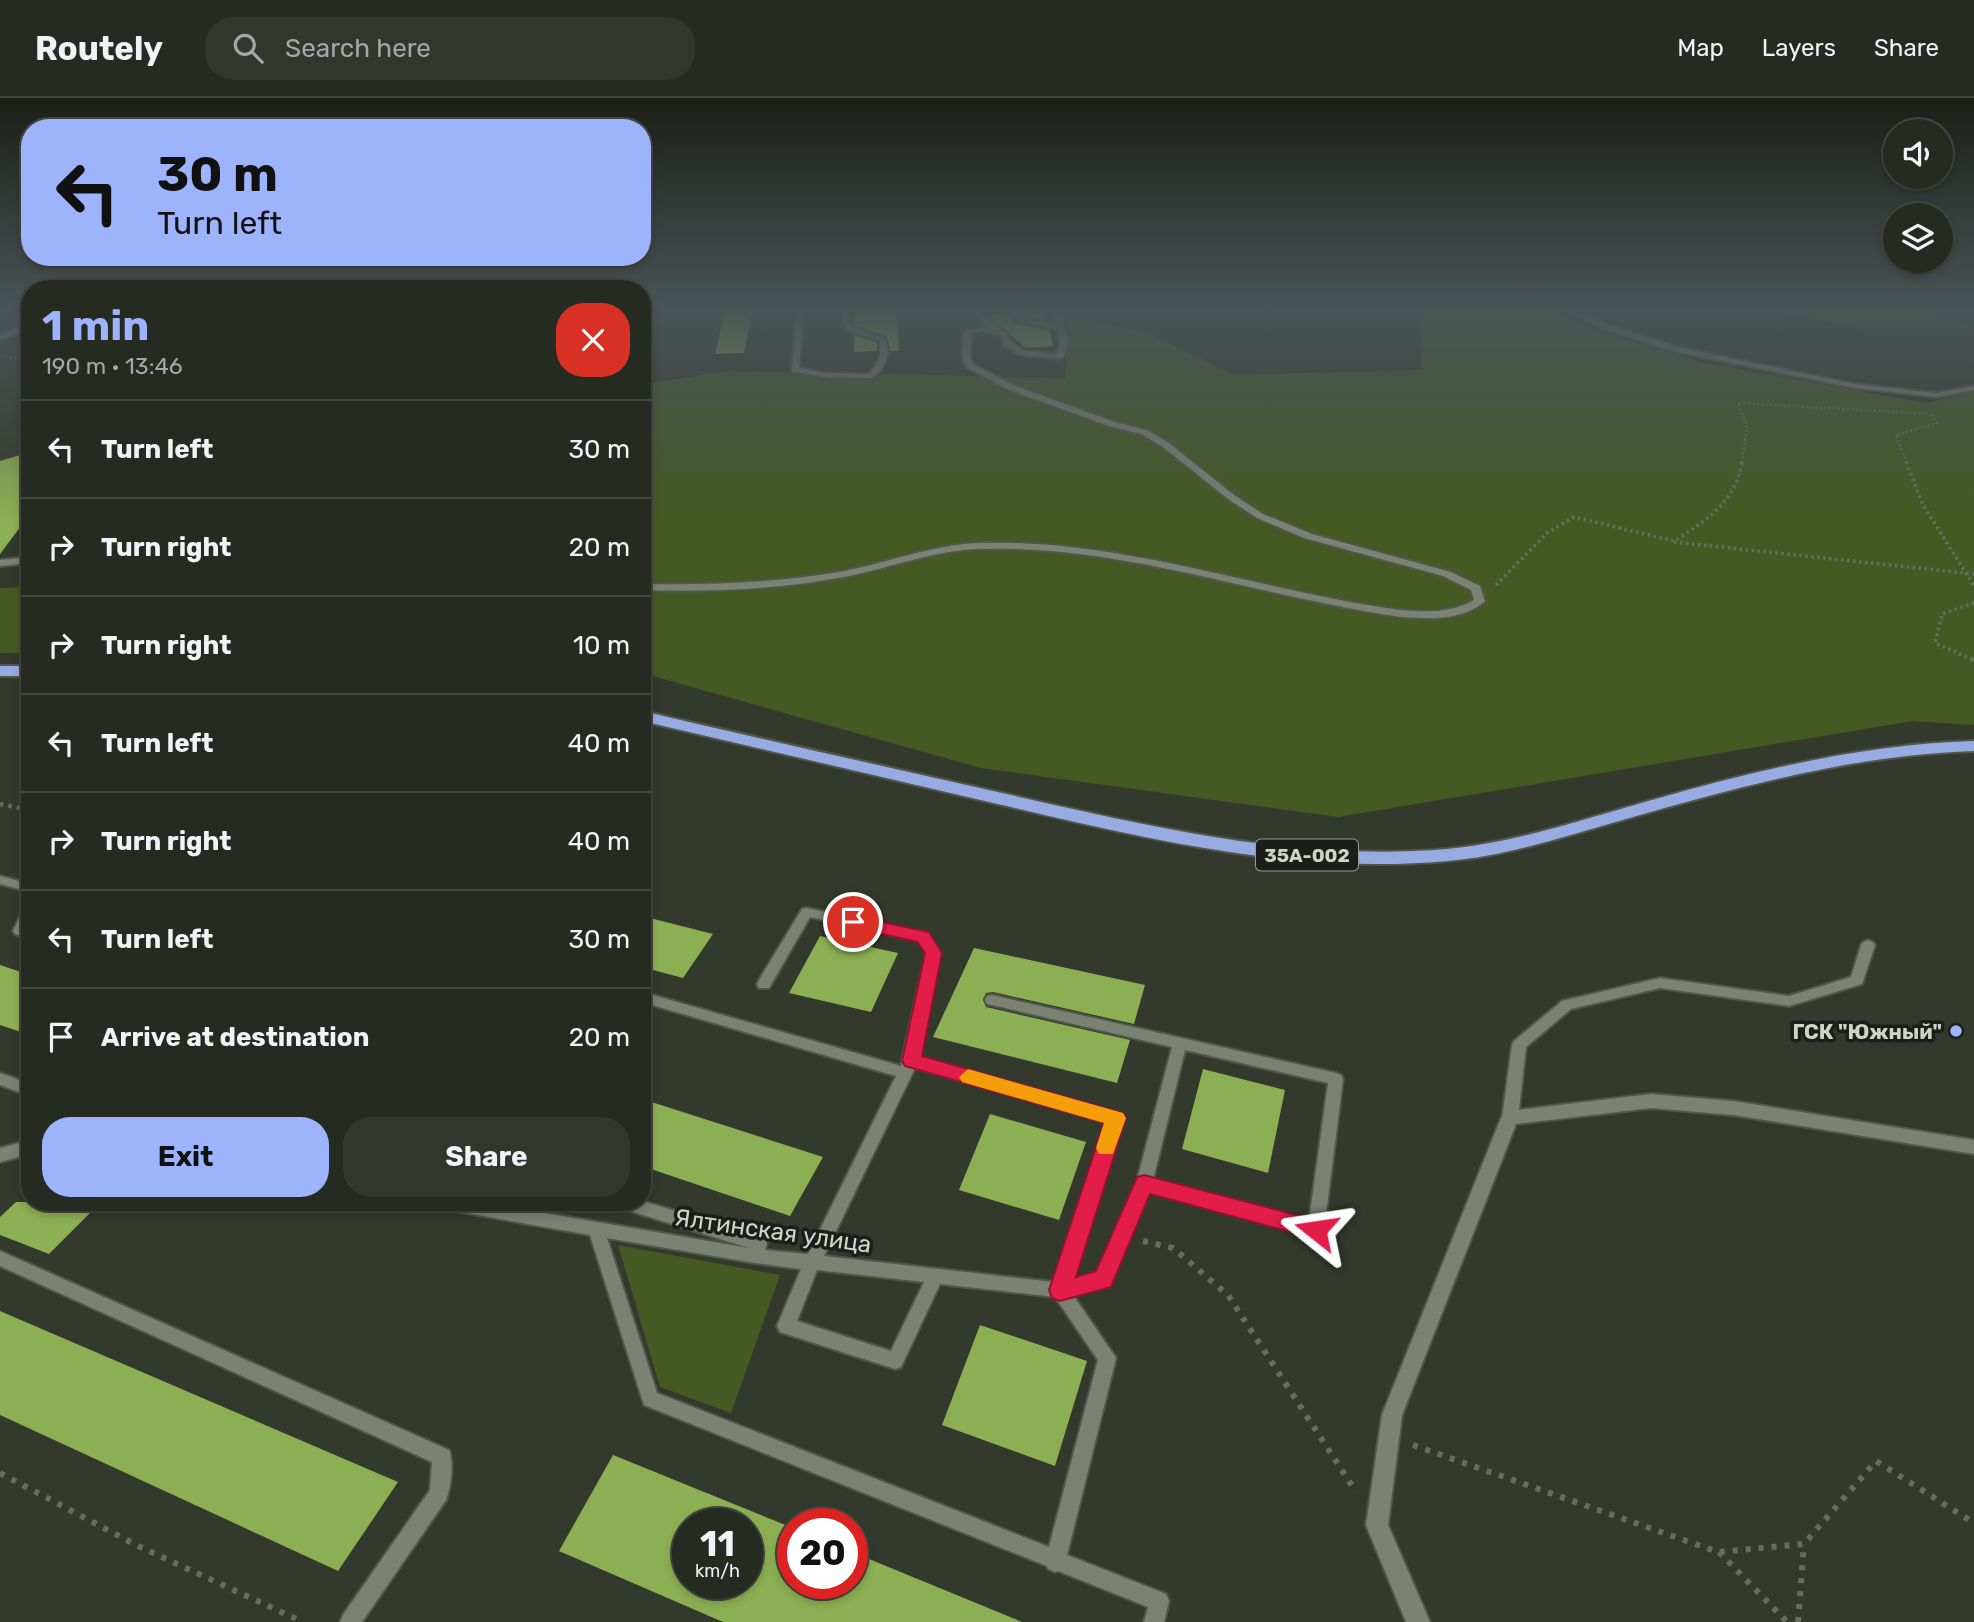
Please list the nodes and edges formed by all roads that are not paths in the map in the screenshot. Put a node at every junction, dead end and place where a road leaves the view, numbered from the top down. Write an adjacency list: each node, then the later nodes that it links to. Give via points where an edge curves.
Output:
1 (996, 378): 6 (street, via 1037,398 1144,432 1260,516 1308,536 1447,574 1476,588 1480,601 1469,610 1448,615 1415,613 1350,605 1080,552 1021,546 976,546 906,555 840,575 785,582)
2 (1815, 378): 3 (street, via 1936,395)
3 (1974, 388)
4 (21, 561): 5 (lane)
5 (0, 563)
6 (651, 587)
7 (0, 671): 8 (highway)
8 (21, 671)
9 (651, 718): 10 (highway, 35А-002, via 1164,837 1258,852 1330,857 1448,855 1510,844 1824,759)
10 (1974, 746)
11 (0, 880): 12 (lane)
12 (21, 886)
13 (1868, 946): 21 (lane, via 1857,980 1789,1001 1660,983 1567,1005 1519,1045)
14 (764, 984): 18 (lane, via 807,912 923,937 933,953)
15 (651, 1000): 18 (lane)
16 (992, 1000): 17 (lane)
17 (1180, 1043): 25 (lane); 25 (lane, via 1336,1079 1316,1230)
18 (908, 1067): 31 (lane); 33 (lane, via 1116,1118)
19 (0, 1079): 20 (lane)
20 (21, 1087)
21 (1510, 1118): 22 (street, via 1651,1101 1733,1108); 37 (street, via 1392,1415 1377,1525)
22 (1974, 1147)
23 (21, 1149): 24 (street)
24 (0, 1155)
25 (1144, 1184): 33 (lane, via 1103,1280)
26 (651, 1210): 29 (lane, via 759,1243)
27 (531, 1211): 28 (lane, Ялтинская улица)
28 (596, 1228): 29 (lane, Ялтинская улица); 34 (lane, via 650,1399)
29 (755, 1256): 31 (lane, Ялтинская улица)
30 (0, 1258): 35 (lane, via 442,1457 439,1493)
31 (812, 1263): 32 (lane, Ялтинская улица); 32 (lane, via 786,1326 895,1361)
32 (935, 1277): 33 (lane, Ялтинская улица)
33 (1060, 1290): 34 (lane, via 1107,1358)
34 (1055, 1562): 36 (lane, via 1159,1601)
35 (350, 1622)
36 (1154, 1622)
37 (1418, 1622)

